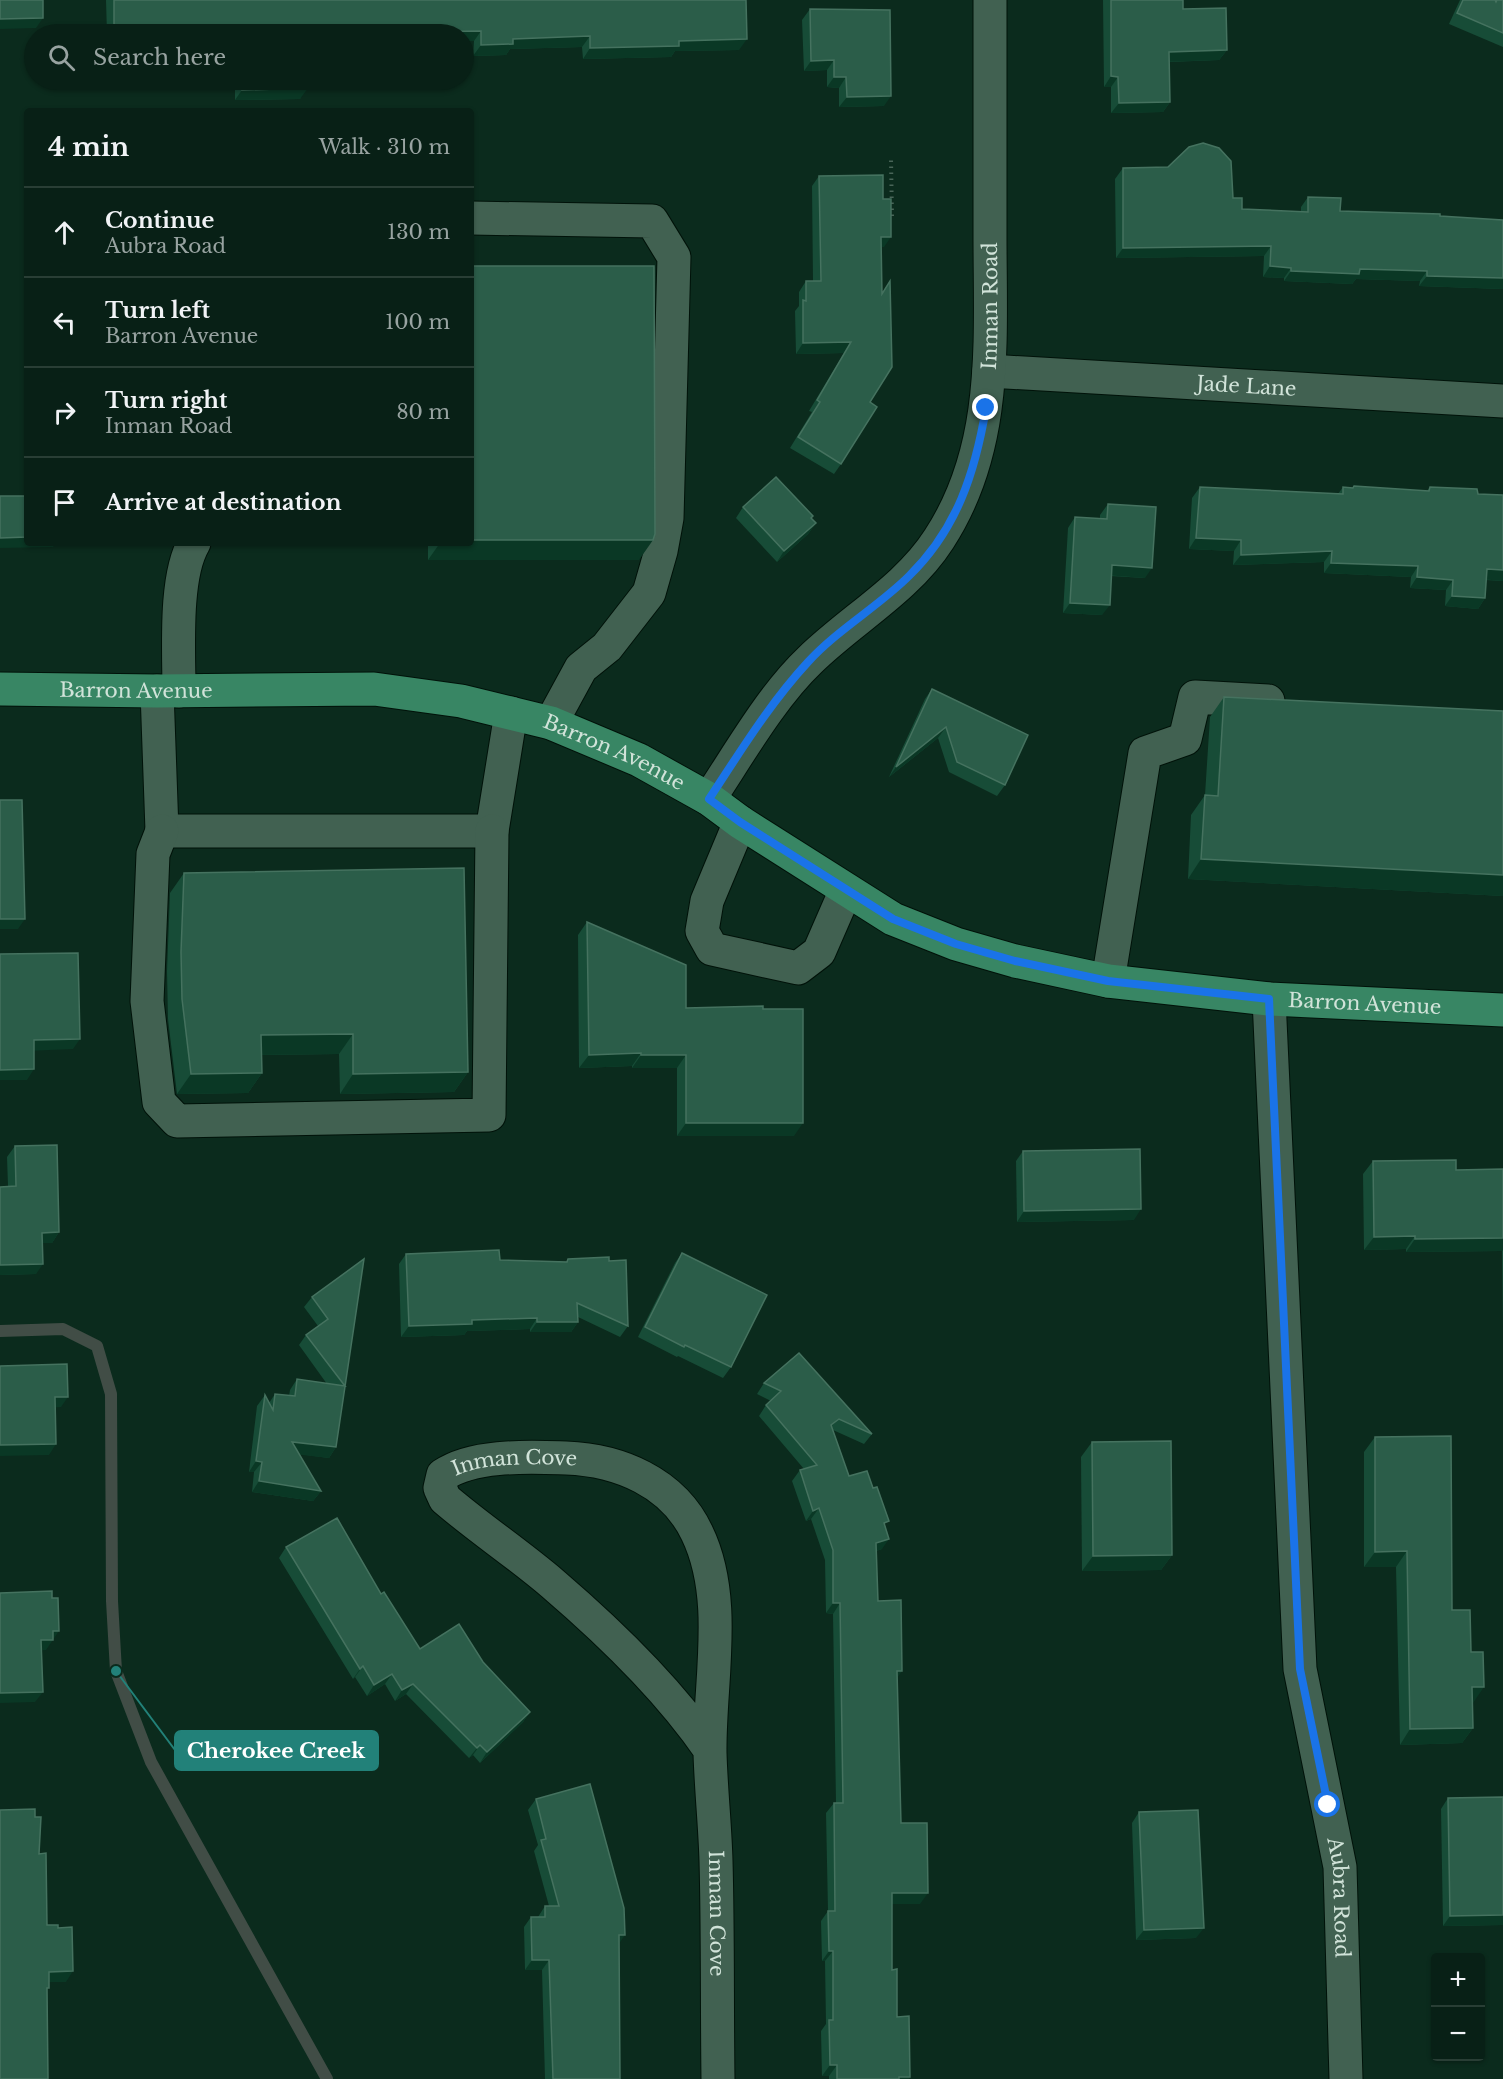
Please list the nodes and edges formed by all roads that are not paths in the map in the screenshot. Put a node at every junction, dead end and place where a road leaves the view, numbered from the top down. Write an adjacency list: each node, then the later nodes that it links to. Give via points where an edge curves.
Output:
1 (990, 0): 3 (street, Inman Road)
2 (474, 218): 10 (street, via 652,221 674,257 667,518 661,551 649,593 608,647 581,668)
3 (989, 371): 4 (street, Jade Lane); 11 (street, Inman Road, via 981,437 969,482 938,541 909,576 809,660 777,699)
4 (1503, 400)
5 (192, 546): 7 (street, via 179,605)
6 (0, 689): 7 (main road, Barron Avenue)
7 (168, 691): 9 (main road, Barron Avenue, via 374,689 461,700); 13 (street)
8 (1302, 703): 16 (street, via 1195,697 1185,739 1145,753)
9 (511, 713): 10 (main road, Barron Avenue); 14 (street)
10 (550, 723): 11 (main road, Barron Avenue, via 639,760)
11 (709, 799): 12 (main road, Barron Avenue)
12 (740, 822): 15 (main road, Barron Avenue); 15 (street, via 707,901 702,931 712,949 798,968 819,952)
13 (162, 831): 14 (street); 14 (street, via 153,854 147,1001 159,1102 177,1122 489,1115)
14 (492, 831)
15 (846, 891): 16 (main road, Barron Avenue, via 893,919 956,944)
16 (1108, 981): 17 (main road, Barron Avenue)
17 (1269, 999): 18 (main road, Barron Avenue); 21 (street, Aubra Road, via 1300,1669 1340,1867)
18 (1503, 1010)
19 (710, 1750): 19 (street, Inman Cove, via 690,1720 601,1629 554,1585 445,1499 440,1488 443,1475 474,1462 543,1457 579,1459 634,1472 680,1506 697,1532 708,1561 712,1591 715,1660); 20 (street, Inman Cove, via 716,1859)
20 (718, 2079)
21 (1346, 2079)

